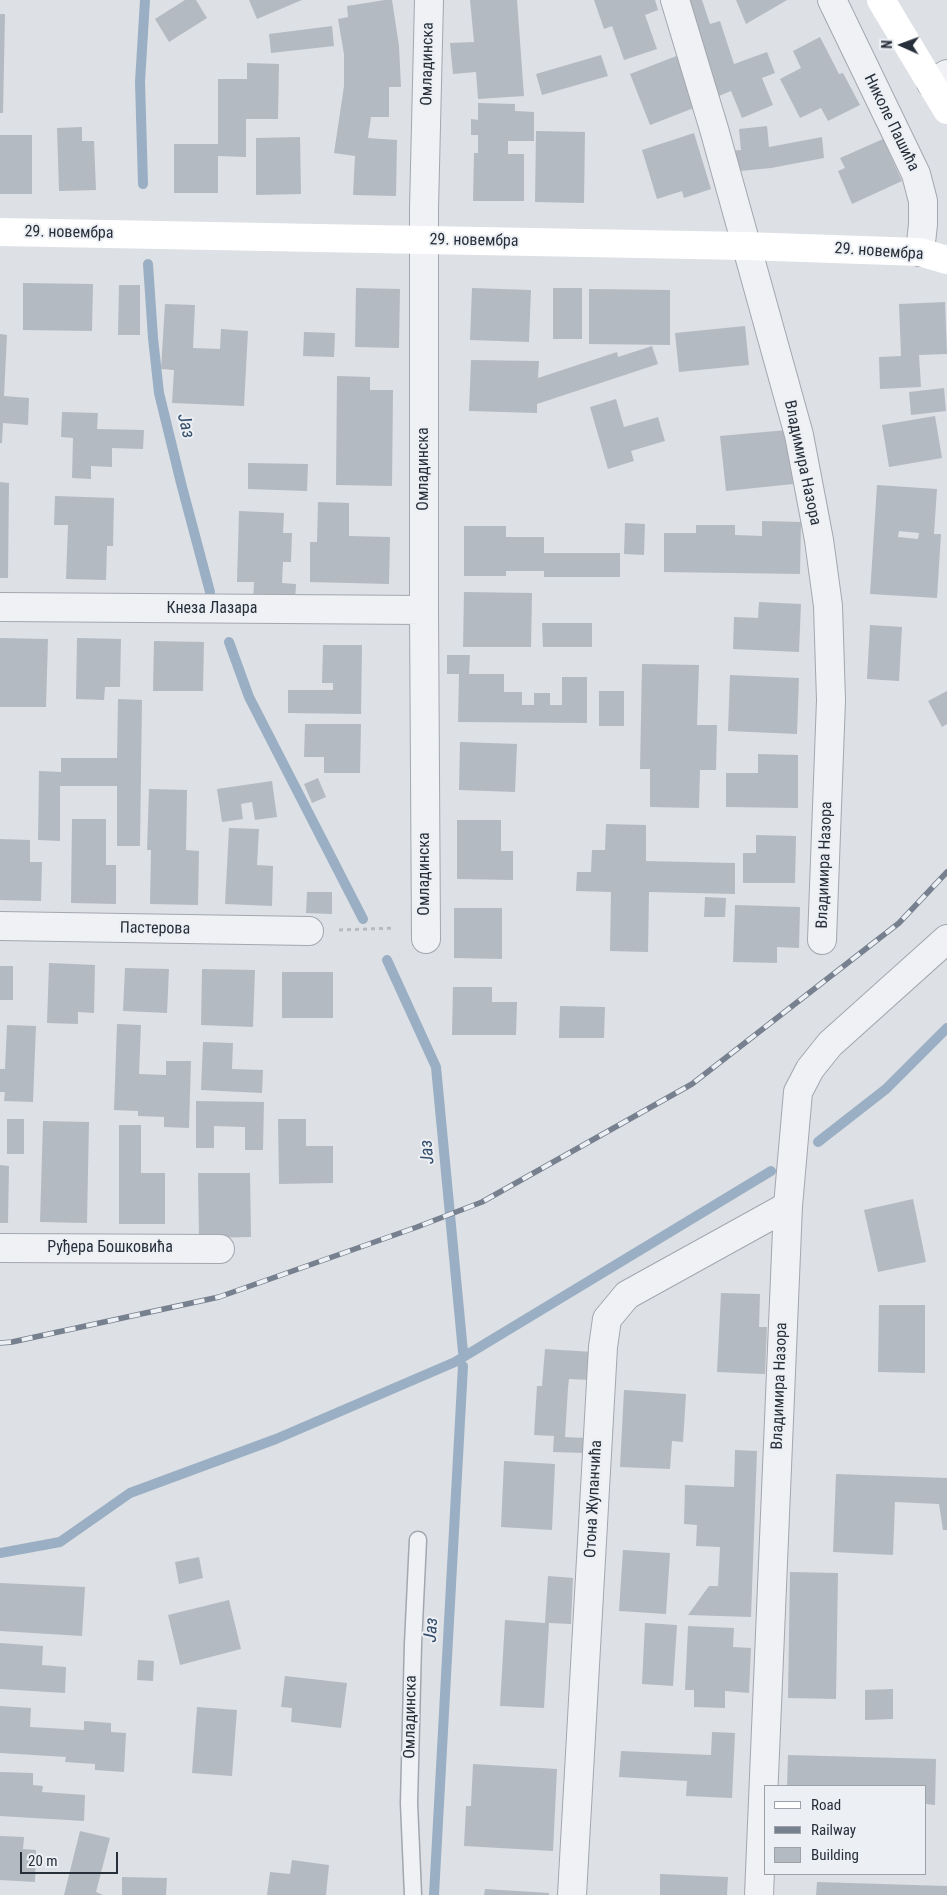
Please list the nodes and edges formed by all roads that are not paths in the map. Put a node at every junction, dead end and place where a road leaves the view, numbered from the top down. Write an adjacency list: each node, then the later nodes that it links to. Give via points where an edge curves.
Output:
1 (429, 0): 8 (street, Омладинска)
2 (675, 0): 9 (street, Владимира Назора)
3 (832, 0): 10 (street, Николе Пашића, via 916,174 923,201)
4 (881, 0): 5 (street)
5 (939, 78): 6 (street)
6 (947, 110)
7 (0, 232): 8 (street, 29. новембра)
8 (424, 240): 9 (street, 29. новембра); 13 (street, Омладинска)
9 (745, 246): 10 (street, 29. новембра); 18 (street, Владимира Назора, via 799,435 828,606 831,700)
10 (920, 252): 11 (street, 29. новембра)
11 (947, 260)
12 (0, 607): 13 (street, Кнеза Лазара)
13 (424, 610): 16 (street, Омладинска)
14 (0, 926): 15 (street, Пастерова)
15 (309, 932)
16 (426, 933)
17 (947, 939): 19 (street, Владимира Назора, via 830,1044 810,1069 798,1092)
18 (822, 940)
19 (788, 1206): 24 (street, Отона Жупанчића, via 627,1295 607,1319 602,1347); 25 (street, Владимира Назора)
20 (0, 1248): 21 (street, Руђера Бошковића)
21 (220, 1249)
22 (418, 1540): 23 (lane, Омладинска, via 410,1794)
23 (413, 1895)
24 (572, 1895)
25 (759, 1895)

